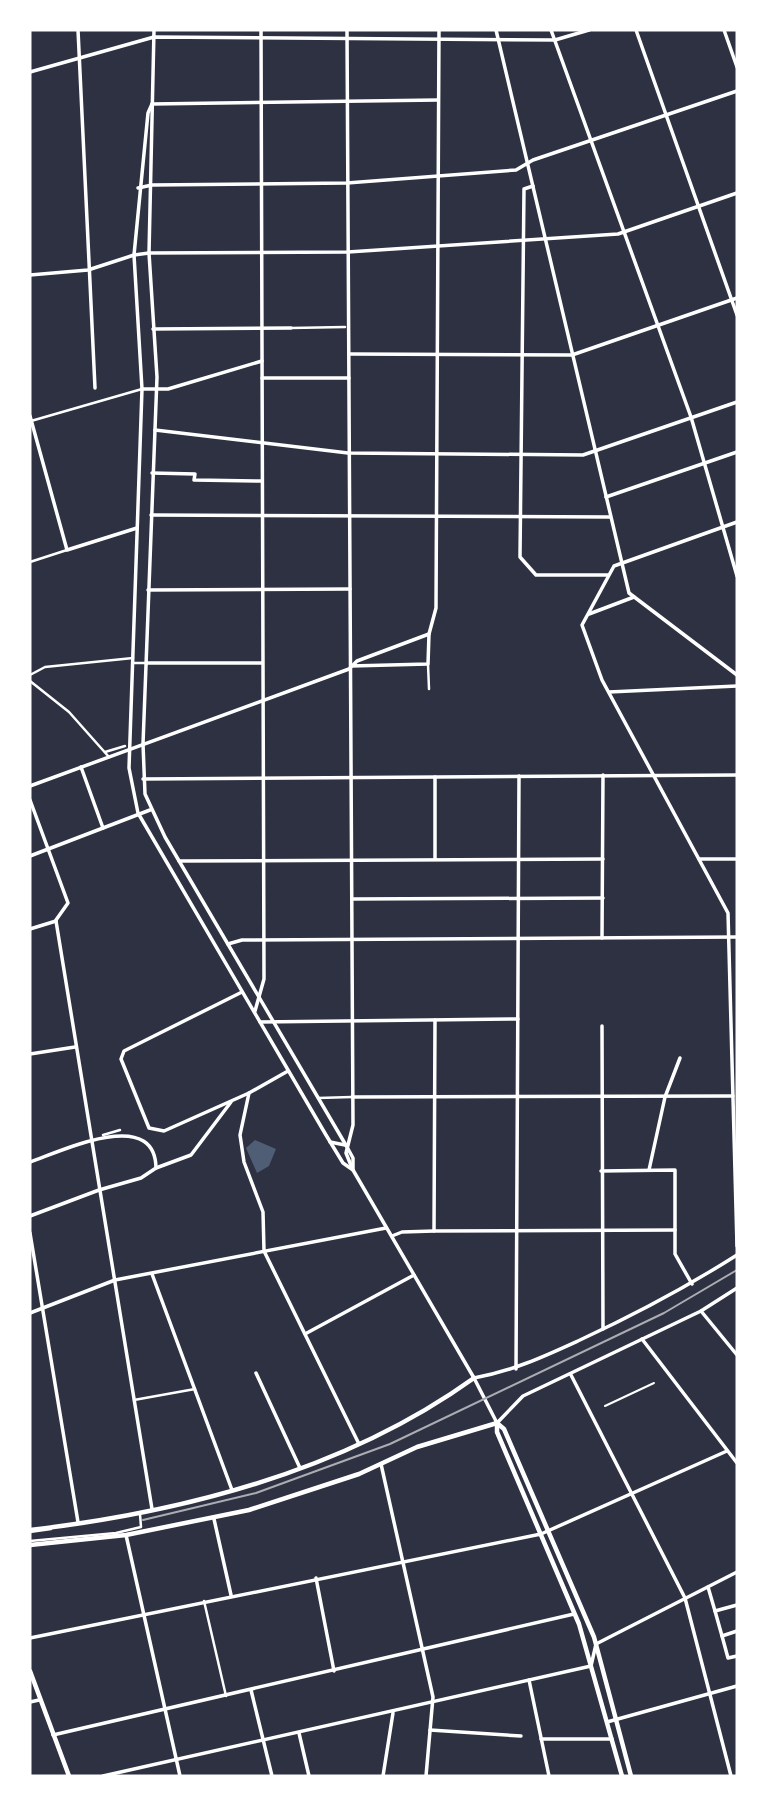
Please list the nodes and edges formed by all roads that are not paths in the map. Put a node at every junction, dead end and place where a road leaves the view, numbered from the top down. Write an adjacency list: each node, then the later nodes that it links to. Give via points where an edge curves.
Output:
1 (78, 30): 17 (street)
2 (154, 30): 12 (street)
3 (261, 30): 11 (street)
4 (347, 30): 13 (street)
5 (439, 30): 14 (street)
6 (496, 30): 15 (street)
7 (551, 30): 16 (street)
8 (589, 30): 16 (street)
9 (636, 30): 25 (street)
10 (724, 30): 18 (street)
11 (261, 36): 12 (street); 13 (street); 24 (street)
12 (154, 37): 17 (street); 23 (street)
13 (347, 37): 14 (street); 22 (street)
14 (439, 39): 15 (street); 21 (street)
15 (498, 40): 16 (street); 27 (street)
16 (555, 40): 26 (street)
17 (79, 60): 19 (street); 44 (street)
18 (737, 67)
19 (30, 72)
20 (737, 91): 25 (street)
21 (438, 100): 22 (street); 28 (street)
22 (347, 101): 24 (street); 29 (street)
23 (152, 104): 24 (street); 30 (street); 33 (street)
24 (260, 104): 31 (street)
25 (666, 116): 26 (street); 35 (street)
26 (592, 141): 27 (street); 36 (street)
27 (528, 164): 28 (street, via 516,170); 32 (street)
28 (440, 177): 29 (street); 39 (street)
29 (347, 183): 31 (street); 40 (street)
30 (152, 185): 31 (street); 33 (street); 41 (street)
31 (260, 185): 42 (street)
32 (533, 186): 37 (street); 38 (street, via 524,189)
33 (138, 188): 43 (street)
34 (737, 193): 35 (street)
35 (699, 206): 36 (street); 46 (street)
36 (625, 231): 37 (street); 48 (street)
37 (546, 239): 38 (street); 55 (street)
38 (523, 240): 39 (street); 56 (street)
39 (438, 246): 40 (street); 54 (street)
40 (348, 252): 42 (street); 53 (street)
41 (149, 253): 42 (street); 43 (street); 52 (street)
42 (261, 253): 51 (street)
43 (134, 255): 44 (street); 61 (street)
44 (88, 270): 45 (street); 60 (street)
45 (30, 275)
46 (735, 299): 47 (street); 48 (street)
47 (737, 315)
48 (658, 326): 55 (street); 64 (street)
49 (291, 327): 50 (street); 51 (street)
50 (345, 327)
51 (262, 328): 52 (street); 57 (street)
52 (153, 329): 62 (street)
53 (349, 354): 54 (street); 59 (street)
54 (438, 354): 56 (street); 71 (street)
55 (572, 355): 56 (street); 68 (street)
56 (521, 356): 72 (street)
57 (262, 361): 58 (street); 62 (street)
58 (262, 378): 59 (street); 67 (street)
59 (349, 378): 70 (street)
60 (95, 388)
61 (142, 389): 62 (street); 65 (street); 85 (street)
62 (156, 389): 66 (street)
63 (737, 402): 64 (street)
64 (691, 417): 68 (street); 73 (street)
65 (31, 422): 86 (street)
66 (154, 429): 67 (street); 74 (street)
67 (262, 443): 70 (street); 75 (street)
68 (594, 450): 72 (street, via 583,455); 76 (street)
69 (737, 452): 73 (street)
70 (348, 453): 71 (street); 78 (street)
71 (437, 454): 72 (street); 80 (street)
72 (520, 454): 81 (street)
73 (705, 463): 76 (street); 84 (street)
74 (152, 473): 75 (street, via 195,474 194,480); 77 (street)
75 (261, 481): 79 (street)
76 (606, 497): 82 (street)
77 (151, 515): 79 (street); 92 (street)
78 (350, 516): 79 (street); 80 (street); 91 (street)
79 (262, 517): 93 (street)
80 (437, 517): 81 (street); 96 (street, via 436,618)
81 (520, 517): 82 (street); 89 (street, via 520,557 536,575)
82 (610, 517): 88 (street)
83 (737, 522): 84 (street)
84 (723, 527): 88 (street); 90 (street)
85 (137, 528): 86 (street); 97 (street)
86 (67, 550): 87 (street)
87 (30, 562)
88 (621, 563): 89 (street); 94 (street)
89 (608, 575): 95 (street)
90 (737, 576)
91 (350, 589): 93 (street); 101 (street)
92 (148, 590): 93 (street); 98 (street)
93 (262, 590): 99 (street)
94 (634, 597): 95 (street); 103 (street)
95 (587, 614): 107 (street, via 584,633)
96 (429, 634): 100 (street); 101 (street)
97 (133, 660): 98 (street); 102 (street, via 45,667); 110 (street)
98 (146, 663): 99 (street); 109 (street)
99 (262, 663): 108 (street)
100 (428, 664): 101 (street); 106 (street)
101 (351, 666): 108 (street); 120 (street)
102 (30, 675)
103 (737, 676)
104 (30, 681): 111 (street, via 69,712)
105 (737, 686): 107 (street)
106 (429, 689)
107 (609, 691): 115 (street)
108 (261, 700): 109 (street); 119 (street)
109 (143, 744): 110 (street); 121 (street)
110 (127, 747): 111 (street); 112 (street); 125 (street)
111 (105, 752): 112 (street)
112 (107, 758): 113 (street)
113 (82, 767): 122 (street); 126 (street)
114 (603, 775): 115 (street); 117 (street); 131 (street)
115 (654, 775): 116 (street); 132 (street)
116 (737, 775)
117 (519, 776): 118 (street); 130 (street)
118 (435, 777): 120 (street); 129 (street)
119 (262, 778): 120 (street); 121 (street); 135 (street)
120 (351, 778): 136 (street)
121 (143, 779): 124 (street)
122 (30, 786)
123 (30, 800): 127 (street)
124 (150, 810): 125 (street); 134 (street)
125 (138, 813): 126 (street); 149 (street)
126 (103, 828): 127 (street)
127 (48, 850): 128 (street); 140 (street, via 68,903)
128 (30, 856)
129 (435, 859): 130 (street); 136 (street)
130 (519, 859): 131 (street); 137 (street)
131 (603, 859): 138 (street)
132 (699, 859): 133 (street); 142 (street, via 728,913)
133 (737, 859)
134 (179, 861): 135 (street); 148 (street)
135 (262, 861): 136 (street); 147 (street)
136 (352, 861): 139 (street)
137 (519, 898): 138 (street); 139 (street); 146 (street)
138 (603, 898): 144 (street)
139 (352, 899): 145 (street)
140 (56, 921): 141 (street); 160 (street)
141 (30, 929)
142 (729, 937): 143 (street); 144 (street); 157 (street)
143 (737, 937)
144 (602, 938): 146 (street)
145 (353, 939): 146 (street); 147 (street); 152 (street)
146 (519, 939): 153 (street)
147 (263, 940): 148 (street); 150 (street, via 264,979)
148 (228, 944): 150 (street)
149 (242, 992): 151 (street); 164 (street, via 122,1054 149,1128 164,1131)
150 (258, 997): 151 (street); 154 (street)
151 (256, 1016): 156 (street)
152 (353, 1019): 154 (street); 155 (street); 166 (street)
153 (518, 1019): 155 (street); 168 (street)
154 (272, 1020): 156 (street); 171 (street)
155 (435, 1020): 167 (street)
156 (260, 1022): 163 (street)
157 (731, 1023): 158 (street); 165 (street)
158 (737, 1023)
159 (602, 1026): 169 (street)
160 (75, 1046): 161 (street); 178 (street)
161 (30, 1054)
162 (680, 1058): 170 (street)
163 (288, 1071): 164 (street); 179 (street)
164 (248, 1093): 182 (street, via 231,1103 194,1153); 196 (street, via 240,1135 244,1162 263,1212)
165 (733, 1096): 170 (street); 172 (street)
166 (352, 1097): 167 (street); 171 (street); 180 (street, via 352,1132)
167 (435, 1097): 168 (street); 191 (street)
168 (518, 1097): 169 (street); 192 (street)
169 (601, 1097): 170 (street); 185 (street)
170 (665, 1097): 184 (street)
171 (318, 1098): 180 (street)
172 (733, 1107): 173 (street); 177 (street)
173 (737, 1112)
174 (737, 1129): 177 (street)
175 (120, 1130): 176 (street)
176 (103, 1135)
177 (734, 1135): 195 (street)
178 (91, 1142): 181 (street); 182 (street, via 140,1137 154,1150); 186 (street)
179 (330, 1142): 180 (street); 183 (street)
180 (347, 1146): 183 (street)
181 (30, 1162)
182 (156, 1168): 186 (street, via 141,1178)
183 (352, 1170): 188 (street)
184 (649, 1170): 185 (street); 190 (street, via 675,1170)
185 (601, 1171): 189 (street)
186 (99, 1190): 187 (street); 200 (street)
187 (30, 1216)
188 (386, 1228): 194 (street); 196 (street)
189 (601, 1230): 190 (street); 192 (street); 206 (street)
190 (675, 1230): 201 (street, via 675,1254)
191 (434, 1231): 192 (street); 194 (street)
192 (517, 1231): 210 (street)
193 (30, 1233): 203 (street)
194 (392, 1236): 199 (street)
195 (737, 1246)
196 (264, 1251): 198 (street); 207 (street)
197 (737, 1255): 201 (street)
198 (152, 1274): 200 (street); 215 (street)
199 (414, 1275): 207 (street); 213 (street)
200 (115, 1280): 203 (street); 216 (street)
201 (692, 1284): 206 (street)
202 (737, 1288): 204 (street)
203 (42, 1309): 205 (street); 230 (street)
204 (701, 1311): 208 (street); 209 (street)
205 (30, 1313)
206 (603, 1329): 210 (street)
207 (304, 1335): 221 (street)
208 (642, 1339): 212 (street); 222 (street)
209 (737, 1355)
210 (516, 1369): 213 (street)
211 (256, 1373): 225 (street)
212 (570, 1374): 219 (street); 220 (street, via 523,1396)
213 (474, 1378): 220 (street); 221 (street, via 420,1415)
214 (654, 1383): 217 (lane)
215 (195, 1389): 216 (street); 226 (street)
216 (134, 1400): 228 (street)
217 (604, 1406)
218 (596, 1410): 219 (lane)
219 (589, 1412): 227 (street)
220 (497, 1423): 224 (street, via 417,1447); 232 (street, via 505,1429); 233 (street)
221 (359, 1444): 225 (street)
222 (727, 1451): 223 (street); 227 (street)
223 (737, 1462)
224 (381, 1464): 229 (street, via 285,1500); 236 (street)
225 (300, 1468): 226 (street)
226 (232, 1490): 228 (street)
227 (631, 1494): 232 (street); 241 (street)
228 (152, 1509): 230 (street)
229 (214, 1519): 234 (street); 240 (street)
230 (78, 1522): 231 (street)
231 (30, 1531): 235 (street, via 140,1514 141,1527)
232 (549, 1532): 233 (street); 250 (street)
233 (541, 1534): 236 (street); 246 (street)
234 (126, 1535): 235 (street); 245 (street)
235 (30, 1543)
236 (402, 1562): 238 (street); 251 (street)
237 (737, 1572): 239 (street)
238 (316, 1578): 240 (street); 255 (street)
239 (708, 1587): 241 (street); 244 (street)
240 (231, 1595): 242 (street)
241 (685, 1598): 250 (street); 259 (street)
242 (204, 1601): 245 (street); 260 (street)
243 (737, 1605): 244 (street)
244 (715, 1611): 248 (street)
245 (143, 1614): 249 (street); 264 (street)
246 (574, 1614): 251 (street); 253 (street)
247 (737, 1631): 248 (street)
248 (722, 1636): 252 (street, via 728,1658)
249 (30, 1638)
250 (596, 1644): 253 (street); 266 (street)
251 (422, 1651): 255 (street); 263 (street)
252 (737, 1656)
253 (591, 1666): 256 (street); 267 (street)
254 (30, 1671): 261 (street)
255 (334, 1671): 258 (street)
256 (529, 1681): 263 (street); 272 (street)
257 (737, 1686): 259 (street)
258 (251, 1690): 260 (street); 274 (street)
259 (709, 1694): 266 (street); 286 (street)
260 (226, 1696): 264 (street)
261 (39, 1700): 262 (street); 270 (street)
262 (30, 1702)
263 (432, 1703): 265 (street); 268 (street)
264 (165, 1710): 270 (street); 275 (street)
265 (393, 1712): 269 (street); 281 (street)
266 (616, 1719): 267 (street); 285 (street)
267 (607, 1722): 273 (street)
268 (430, 1730): 271 (street); 282 (street)
269 (299, 1733): 274 (street); 280 (street)
270 (53, 1735): 276 (street)
271 (521, 1736)
272 (541, 1739): 273 (street); 283 (street)
273 (612, 1740): 284 (street)
274 (265, 1741): 275 (street); 279 (street)
275 (177, 1760): 277 (street); 278 (street)
276 (69, 1776)
277 (103, 1776)
278 (180, 1776)
279 (272, 1776)
280 (309, 1776)
281 (383, 1776)
282 (426, 1776)
283 (549, 1776)
284 (622, 1776)
285 (631, 1776)
286 (732, 1776)

